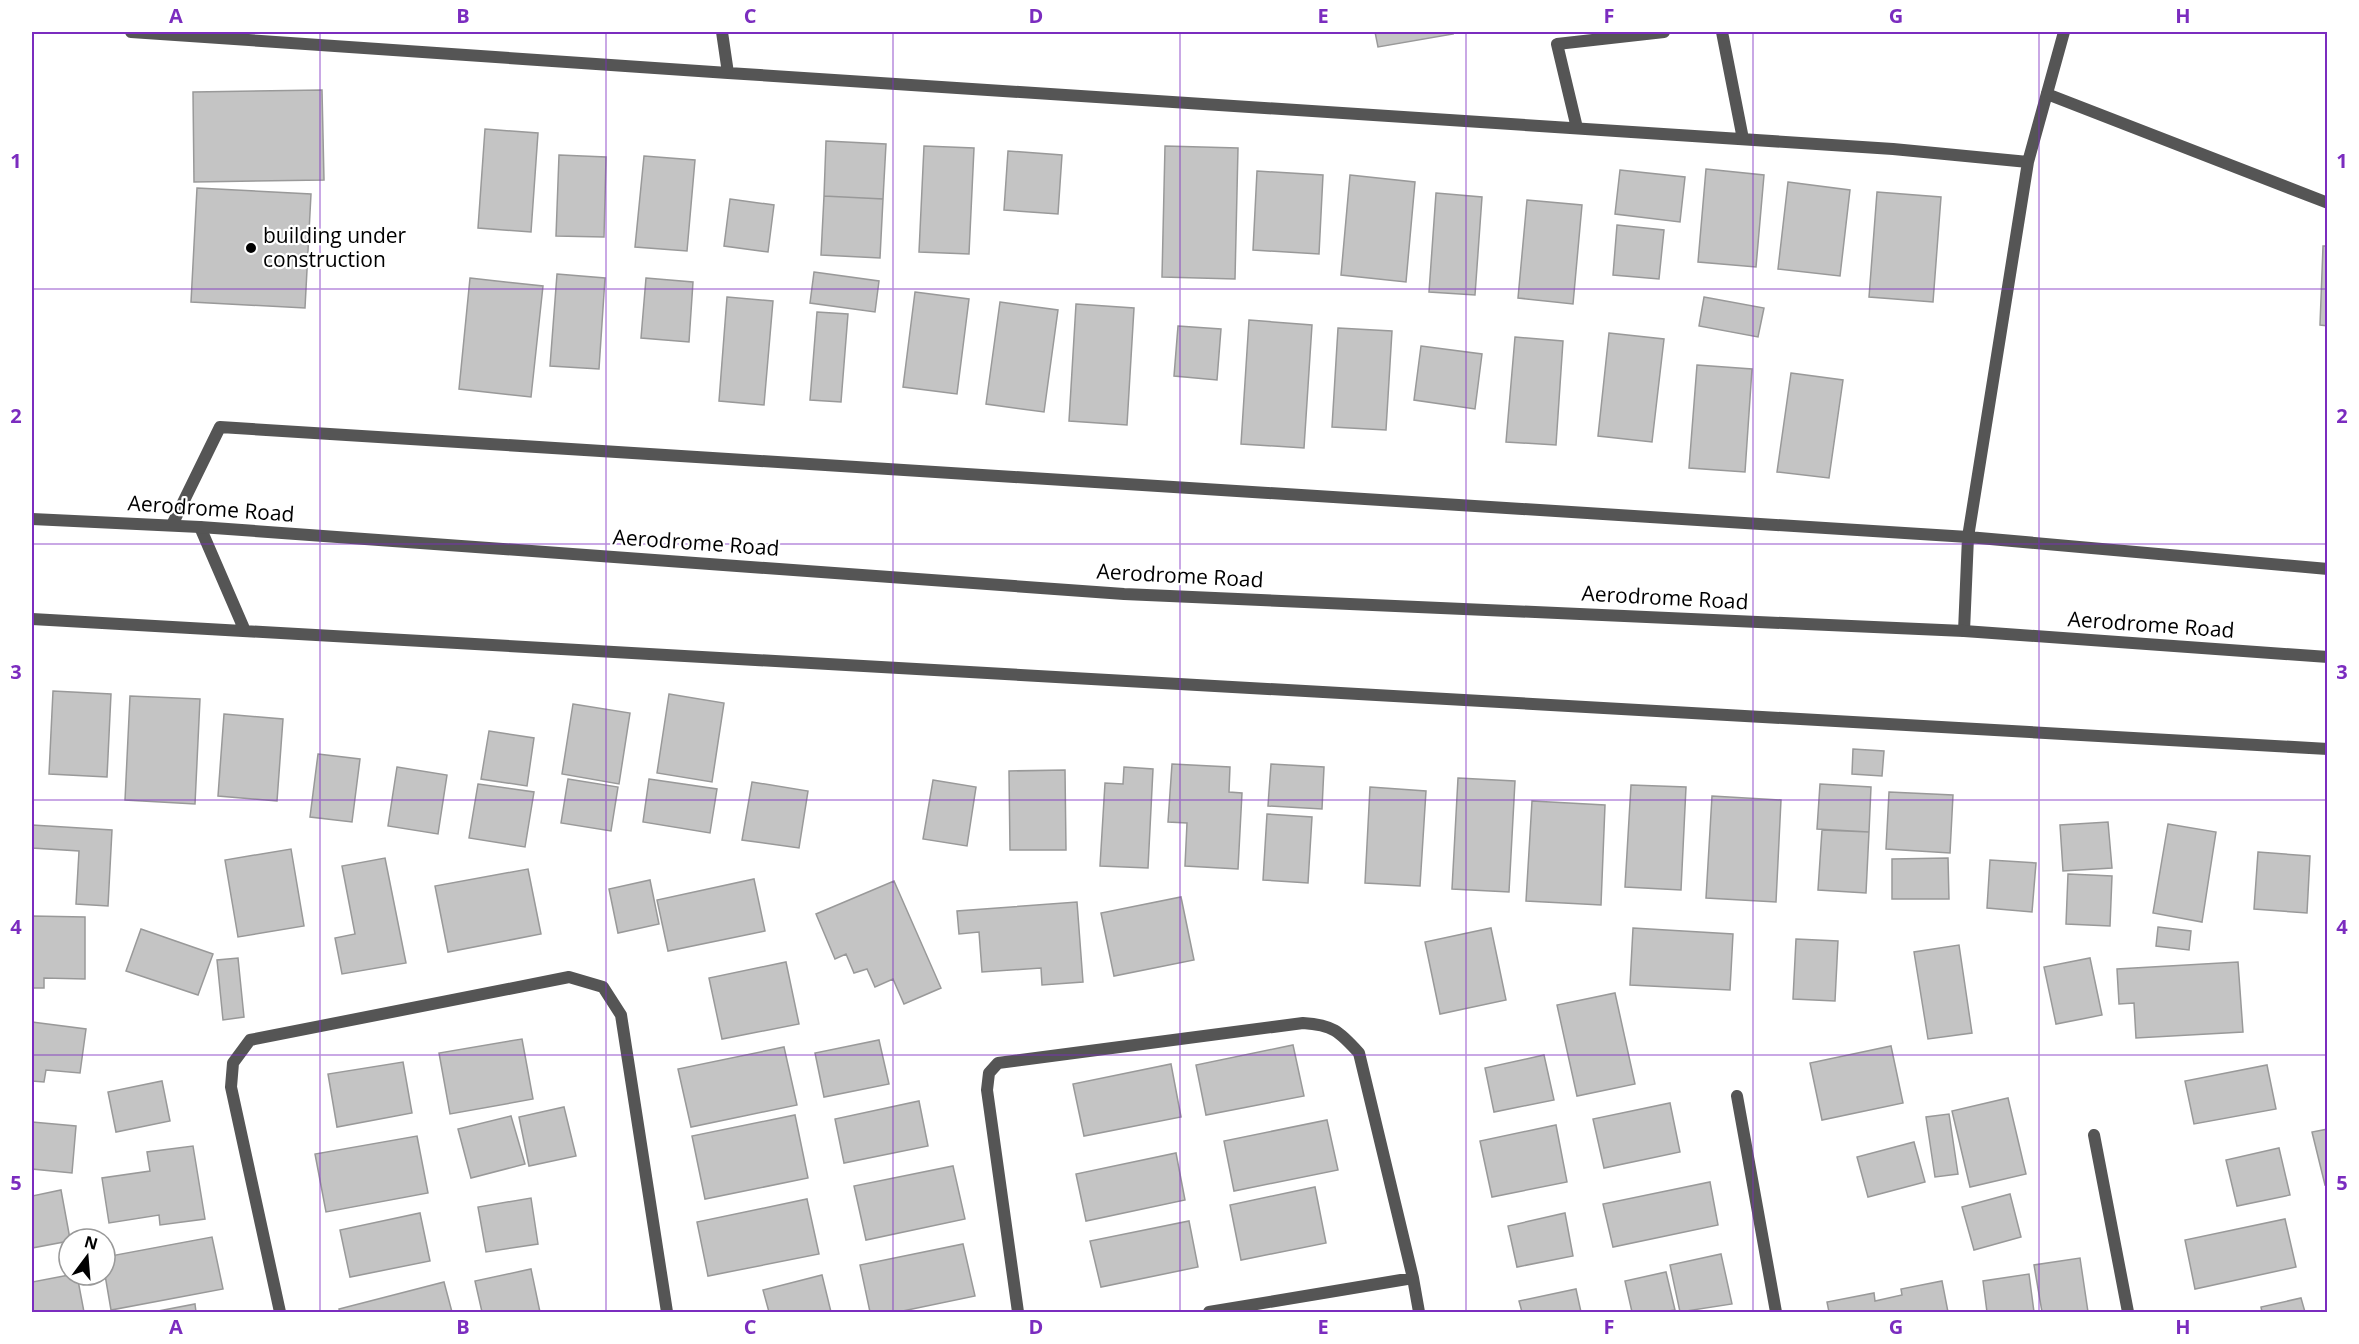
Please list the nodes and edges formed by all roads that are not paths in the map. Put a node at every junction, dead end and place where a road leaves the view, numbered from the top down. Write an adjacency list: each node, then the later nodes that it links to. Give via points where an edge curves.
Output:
1 (131, 32): 6 (street)
2 (722, 32): 6 (street)
3 (1664, 32): 8 (street, via 1557,44)
4 (1722, 32): 9 (street)
5 (2064, 32): 7 (street)
6 (728, 73): 8 (street)
7 (2047, 94): 10 (street); 11 (street)
8 (1577, 128): 9 (street)
9 (1743, 139): 10 (street)
10 (2028, 162): 15 (street)
11 (2328, 203)
12 (32, 519): 13 (street, Aerodrome Road)
13 (172, 525): 14 (street, Aerodrome Road); 15 (street, via 220,428)
14 (200, 527): 18 (street); 19 (street, Aerodrome Road, via 1124,594)
15 (1968, 537): 16 (street); 19 (street)
16 (2328, 569)
17 (32, 619): 18 (street)
18 (245, 631): 21 (street)
19 (1964, 631): 20 (street, Aerodrome Road)
20 (2328, 657)
21 (2328, 749)
22 (1737, 1096): 30 (street)
23 (2094, 1135): 31 (street)
24 (1413, 1278): 27 (street, via 1359,1053 1325,1024 1303,1023 998,1062 988,1073 987,1090); 28 (street); 29 (street)
25 (280, 1312): 26 (street, via 231,1087 233,1062 250,1040 569,977 603,987 621,1015)
26 (667, 1312)
27 (1018, 1312)
28 (1209, 1312)
29 (1419, 1312)
30 (1776, 1312)
31 (2128, 1312)

